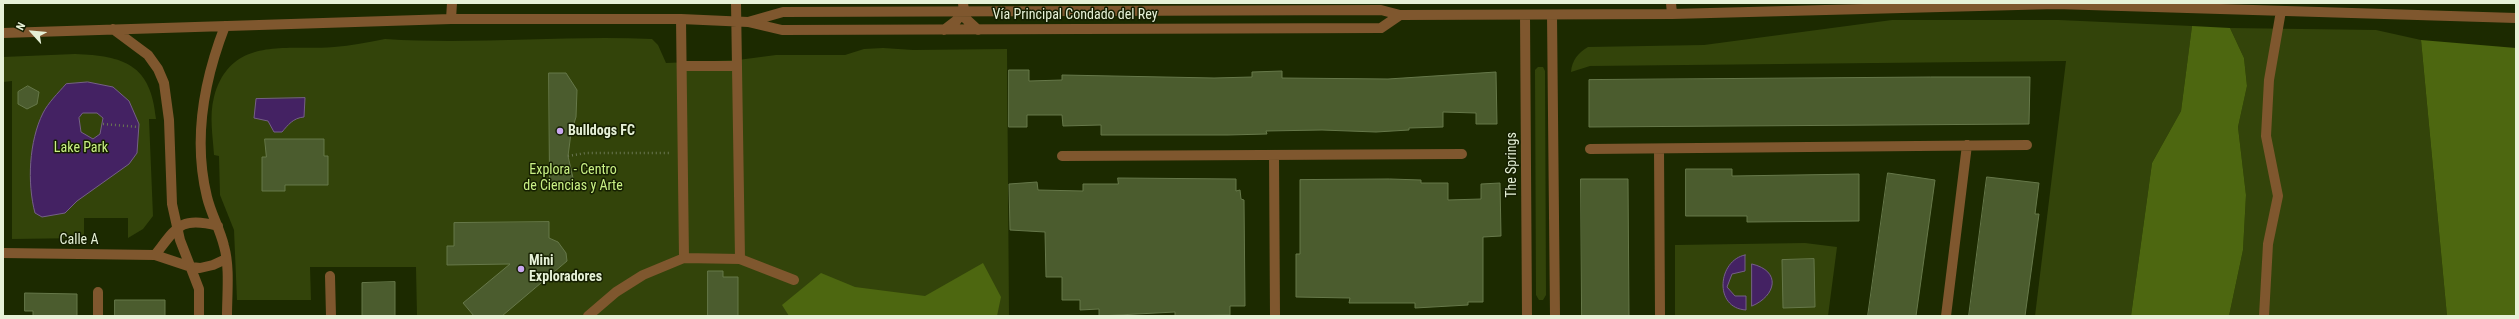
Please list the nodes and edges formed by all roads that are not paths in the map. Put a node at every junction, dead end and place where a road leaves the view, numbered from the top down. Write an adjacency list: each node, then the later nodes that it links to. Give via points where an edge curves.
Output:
1 (452, 3): 11 (street)
2 (736, 3): 13 (street)
3 (1671, 3): 6 (street)
4 (963, 7): 7 (street, Vía Principal Condado del Rey, via 1382,10); 14 (street, Vía Principal Condado del Rey, via 783,12); 17 (street, via 957,20); 18 (street, via 965,18)
5 (2281, 11): 6 (street, Vía Principal Condado del Rey, via 2056,4); 10 (street, Vía Principal Condado del Rey); 50 (street, via 2269,80 2266,136 2278,196 2268,244)
6 (1672, 14): 9 (street, Vía Principal Condado del Rey)
7 (1400, 15): 8 (street, Vía Principal Condado del Rey); 18 (street, Vía Principal Condado del Rey, via 1381,28)
8 (1525, 15): 9 (street, Vía Principal Condado del Rey); 46 (street, The Springs)
9 (1552, 15): 47 (street)
10 (2516, 18)
11 (451, 19): 12 (street, Vía Principal Condado del Rey); 15 (street, Vía Principal Condado del Rey)
12 (681, 19): 13 (street, Vía Principal Condado del Rey); 20 (street)
13 (737, 22): 14 (street, Vía Principal Condado del Rey); 21 (street)
14 (748, 22): 17 (street, Vía Principal Condado del Rey, via 782,30)
15 (225, 26): 16 (street, Vía Principal Condado del Rey); 30 (street, via 213,56 201,122 207,197)
16 (113, 29): 19 (street, Vía Principal Condado del Rey); 29 (street, via 148,55 164,83 169,120 172,204)
17 (944, 30): 18 (street, Vía Principal Condado del Rey)
18 (978, 30)
19 (3, 33)
20 (683, 66): 21 (street); 33 (street)
21 (737, 66): 35 (street)
22 (2027, 145): 23 (street)
23 (1967, 146): 24 (street); 49 (street)
24 (1659, 148): 25 (street); 48 (street)
25 (1590, 149)
26 (1462, 154): 27 (street)
27 (1274, 155): 28 (street); 45 (street)
28 (1062, 156)
29 (178, 226): 30 (street, via 202,222); 32 (street); 36 (street, via 184,254)
30 (218, 226): 34 (street)
31 (3, 254): 32 (street, Calle A)
32 (155, 255): 36 (street, Calle A)
33 (684, 258): 35 (street); 44 (street, via 643,275 616,292)
34 (226, 259): 36 (street, Calle A, via 214,265); 42 (street)
35 (740, 259): 38 (street)
36 (190, 267): 41 (street, via 199,290)
37 (330, 276): 43 (street)
38 (794, 280)
39 (98, 292): 40 (street)
40 (98, 316)
41 (199, 316)
42 (227, 316)
43 (331, 316)
44 (588, 316)
45 (1275, 316)
46 (1527, 316)
47 (1555, 316)
48 (1660, 316)
49 (1946, 316)
50 (2264, 316)

